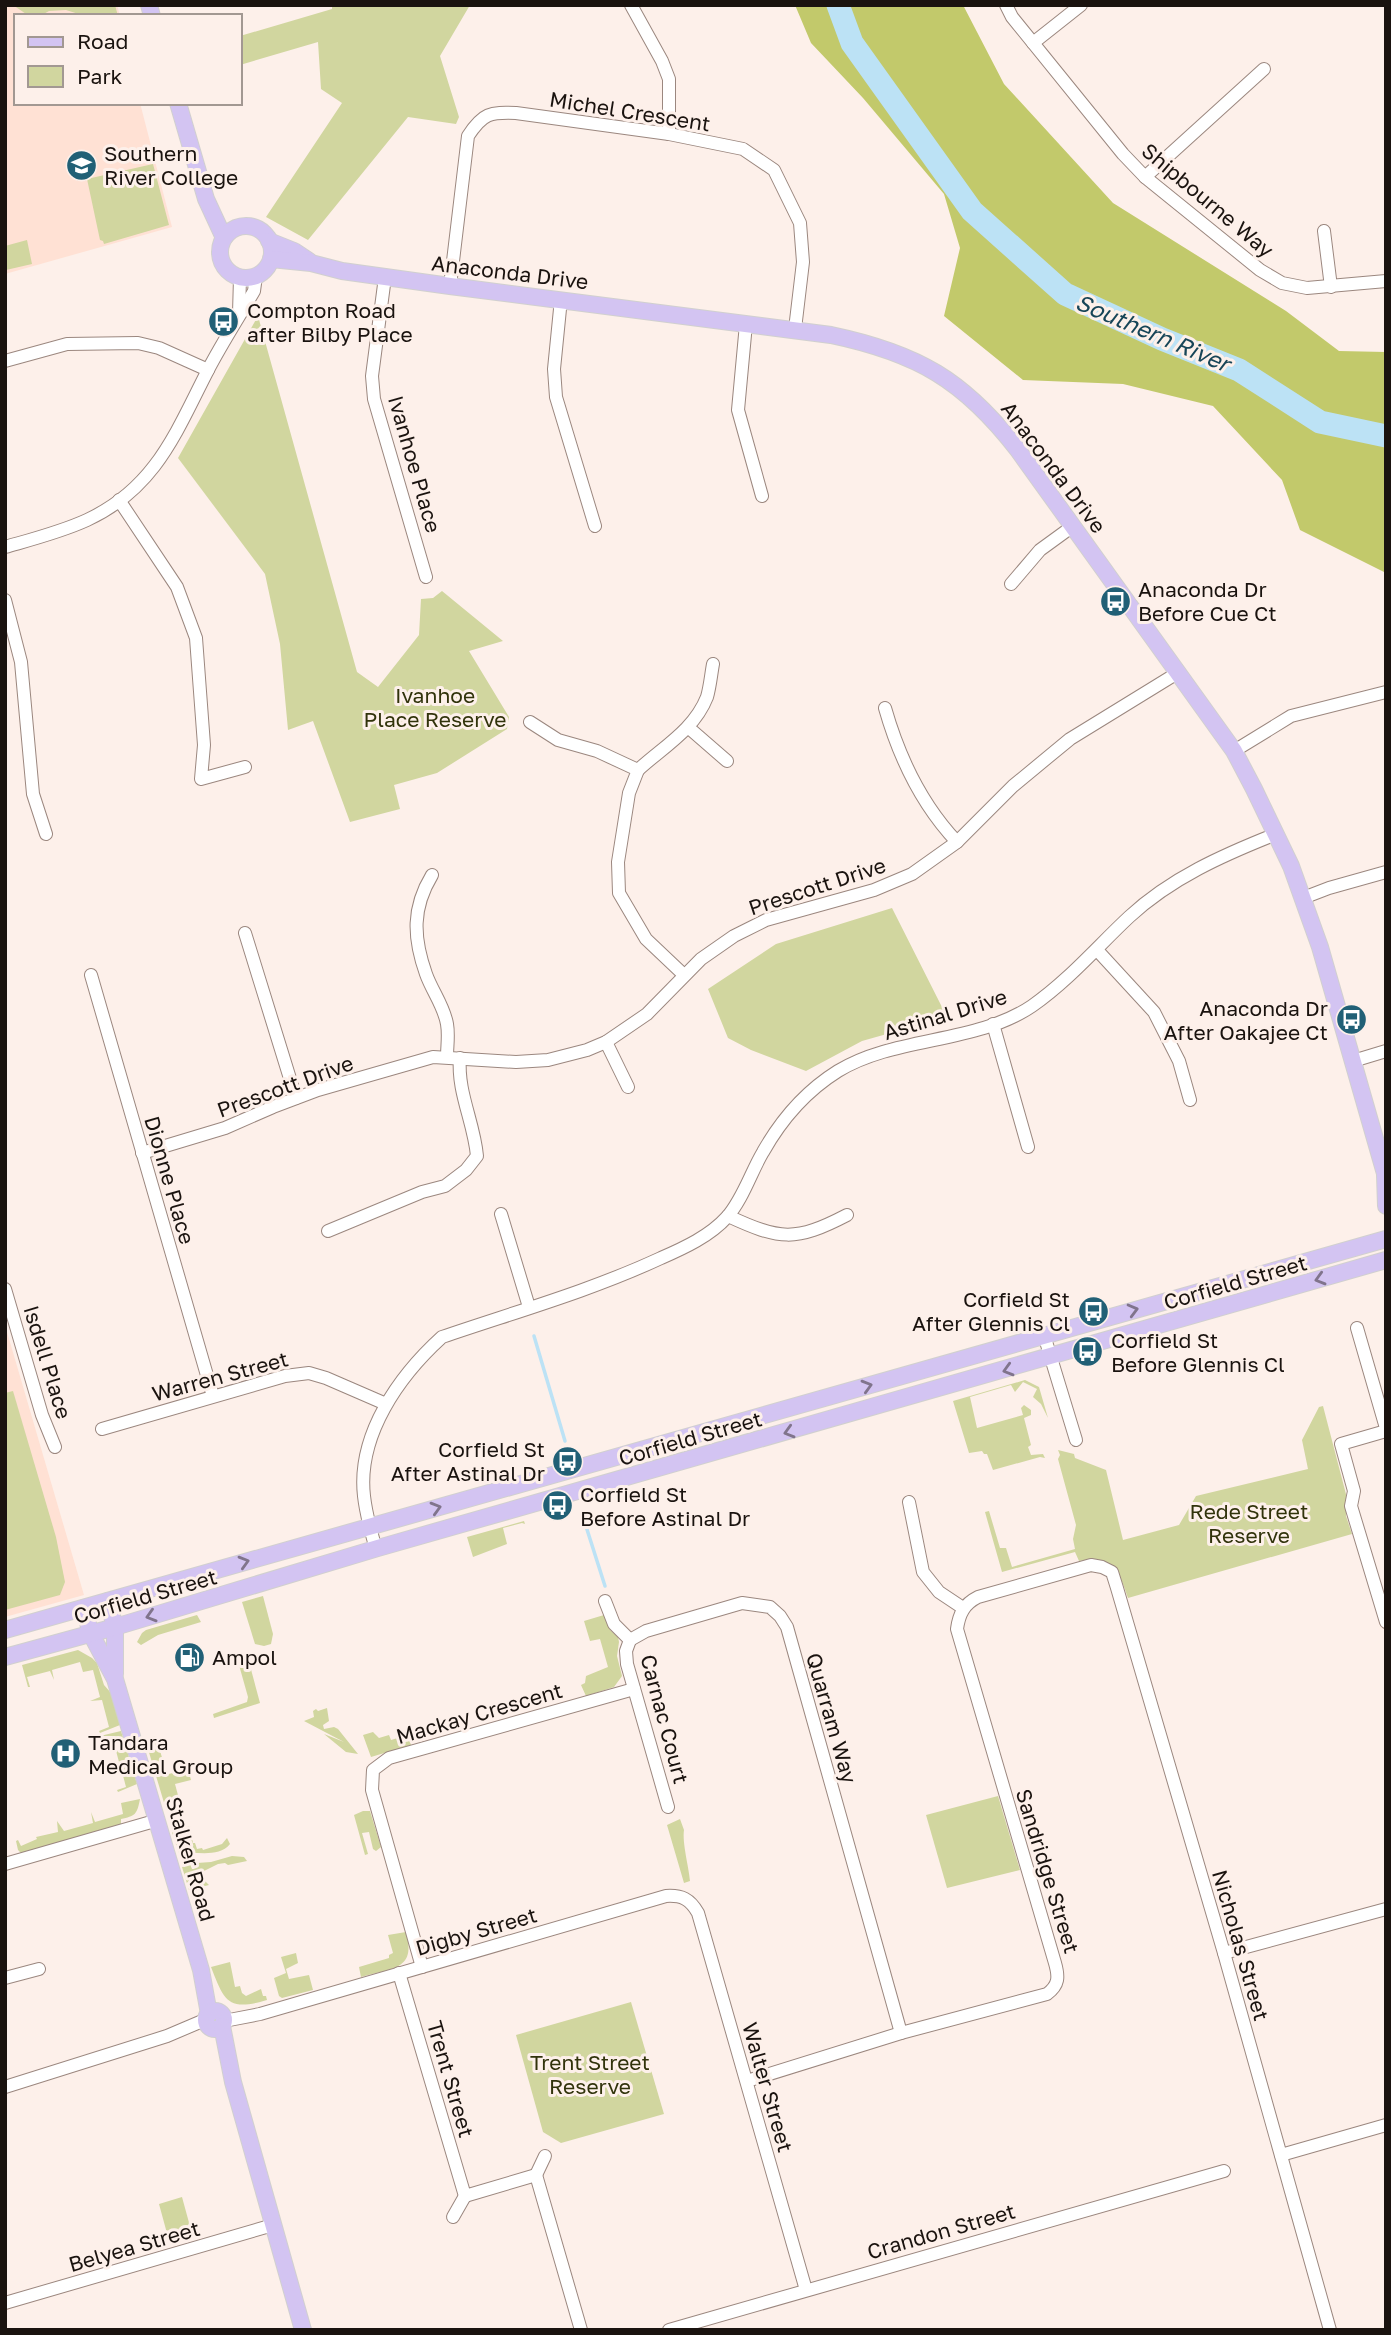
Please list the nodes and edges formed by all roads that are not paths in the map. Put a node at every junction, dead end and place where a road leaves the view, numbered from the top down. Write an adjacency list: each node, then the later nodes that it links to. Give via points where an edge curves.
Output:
1 (631, 5): 7 (street, via 669,79)
2 (1006, 5): 4 (street, Shipbourne Way)
3 (1081, 5): 4 (street)
4 (1033, 43): 8 (street, Shipbourne Way)
5 (1264, 69): 8 (street)
6 (178, 105): 10 (main road, via 206,199)
7 (669, 134): 17 (street, Michel Crescent, via 516,113 494,112 479,120 468,136); 21 (street, Michel Crescent, via 743,149 774,170 800,223 803,262)
8 (1145, 177): 18 (street, Shipbourne Way, via 1260,270 1282,283)
9 (1324, 231): 18 (street)
10 (229, 233): 11 (main road, Anaconda Drive, via 243,226 258,229); 14 (main road, via 220,246 221,262 233,275)
11 (269, 240): 12 (main road); 13 (main road, Anaconda Drive)
12 (271, 259): 13 (main road, Anaconda Drive); 14 (main road, via 262,272)
13 (312, 263): 15 (main road, Anaconda Drive)
14 (248, 277): 23 (street, via 254,291)
15 (385, 277): 17 (main road, Anaconda Drive); 29 (street, Ivanhoe Place, via 372,376 374,399)
16 (1386, 281): 18 (street, Shipbourne Way)
17 (450, 286): 19 (main road, Anaconda Drive)
18 (1331, 287)
19 (561, 299): 20 (main road, Anaconda Drive); 26 (street, via 554,359 556,397)
20 (746, 324): 21 (main road, Anaconda Drive); 24 (street, via 738,411)
21 (794, 329): 27 (main road, Anaconda Drive, via 879,346 942,375 1003,430)
22 (5, 361): 23 (street, via 67,344 138,343)
23 (208, 370): 25 (street, via 164,455)
24 (762, 496)
25 (118, 500): 28 (street, via 58,532); 40 (street, via 177,587 195,638 204,745 201,779)
26 (595, 526)
27 (1073, 526): 30 (street, via 1040,550); 33 (main road, Anaconda Drive)
28 (5, 547)
29 (426, 577)
30 (1011, 584)
31 (5, 600): 42 (street, via 21,662 33,794)
32 (713, 664): 37 (street, via 708,695)
33 (1179, 672): 38 (main road, Anaconda Drive); 44 (street, Prescott Drive, via 1070,739 1013,786)
34 (1386, 692): 38 (street, via 1291,716)
35 (885, 708): 44 (street, via 911,778)
36 (530, 722): 41 (street, via 558,740)
37 (689, 727): 39 (street); 41 (street)
38 (1234, 751): 43 (main road, Anaconda Drive)
39 (727, 761)
40 (245, 767)
41 (638, 770): 51 (street, via 629,793 618,862 619,893 646,939)
42 (46, 834)
43 (1276, 834): 47 (main road, Anaconda Drive); 49 (street, Astinal Drive, via 1220,856 1168,887 1130,916)
44 (957, 842): 51 (street, Prescott Drive, via 912,874 874,890 755,925)
45 (1386, 872): 47 (street)
46 (432, 874): 55 (street, via 418,903 416,928 426,974 443,1009)
47 (1303, 898): 56 (main road, Anaconda Drive)
48 (245, 933): 58 (street)
49 (1097, 950): 52 (street, Astinal Drive, via 1049,994); 59 (street, via 1154,1012 1179,1061)
50 (91, 975): 61 (street, Dionne Place)
51 (684, 975): 53 (street, Prescott Drive, via 647,1014)
52 (993, 1024): 60 (street); 66 (street, Astinal Drive, via 870,1057 839,1070 809,1091 763,1151)
53 (606, 1042): 55 (street, Prescott Drive, via 548,1060); 57 (street)
54 (1386, 1051): 56 (street)
55 (453, 1057): 58 (street, Prescott Drive, via 419,1061); 67 (street, via 477,1156 445,1186)
56 (1353, 1060): 62 (main road, Anaconda Drive)
57 (628, 1087)
58 (296, 1098): 61 (street, Prescott Drive, via 214,1132)
59 (1190, 1100)
60 (1028, 1147)
61 (142, 1153): 75 (street, Dionne Place)
62 (1385, 1176): 63 (main road, Anaconda Drive)
63 (1386, 1206)
64 (501, 1214): 71 (street)
65 (847, 1214): 66 (street, via 816,1231 791,1235 763,1232)
66 (728, 1216): 71 (street, Astinal Drive, via 694,1243 615,1280)
67 (328, 1231)
68 (1386, 1239): 73 (main road, Corfield Street, one-way to 68)
69 (1386, 1261): 74 (main road, Corfield Street, one-way to 74)
70 (5, 1289): 80 (street, Isdell Place, via 41,1415)
71 (529, 1307): 76 (street, Astinal Drive, via 442,1337 421,1356)
72 (1357, 1328): 78 (street)
73 (1044, 1335): 74 (street); 82 (main road, Corfield Street, one-way to 73)
74 (1050, 1358): 79 (street); 83 (main road, Corfield Street, one-way to 83)
75 (213, 1396): 76 (street, Warren Street, via 309,1373); 77 (street, Warren Street)
76 (386, 1404): 82 (street, Astinal Drive, via 364,1464)
77 (102, 1429)
78 (1386, 1430): 88 (street, via 1341,1444 1354,1491 1351,1506)
79 (1076, 1440)
80 (55, 1447)
81 (909, 1502): 87 (street, via 923,1572 939,1592)
82 (370, 1527): 83 (street, Astinal Drive); 84 (main road, Corfield Street, one-way to 82)
83 (376, 1549): 89 (main road, Corfield Street, one-way to 89)
84 (108, 1601): 86 (main road, Corfield Street); 89 (main road, Stalker Road)
85 (605, 1601): 92 (street, via 614,1624)
86 (84, 1608): 90 (main road, Corfield Street); 91 (main road, Stalker Road)
87 (963, 1608): 101 (street, Nicholas Street, via 978,1597 1091,1565 1112,1572); 107 (street, Sandridge Street, via 958,1618 959,1639 1058,1981 1047,1994)
88 (1386, 1622)
89 (115, 1627): 91 (main road, Corfield Street); 94 (main road, Stalker Road)
90 (5, 1630)
91 (91, 1634): 93 (main road, Corfield Street); 94 (main road, Stalker Road)
92 (630, 1640): 95 (street, Carnac Court, via 627,1664); 107 (street, Quarram Way, via 646,1631 742,1603 770,1607 780,1616 787,1627)
93 (5, 1657)
94 (115, 1679): 97 (main road, Stalker Road)
95 (634, 1689): 96 (street, Carnac Court); 102 (street, Mackay Crescent, via 389,1758 373,1770 372,1790)
96 (668, 1807)
97 (158, 1820): 98 (street); 106 (main road, Stalker Road)
98 (5, 1864)
99 (686, 1898): 102 (street, Digby Street, via 666,1896); 108 (street, Walter Street, via 698,1913)
100 (1386, 1909): 101 (street)
101 (1224, 1953): 111 (street, Nicholas Street)
102 (422, 1967): 104 (street, Digby Street)
103 (38, 1969): 105 (street)
104 (399, 1973): 106 (street, Digby Street); 115 (street, Trent Street)
105 (5, 1978)
106 (215, 2020): 109 (street, Digby Street, via 187,2034 167,2036); 117 (main road, Stalker Road)
107 (901, 2033): 108 (street, Sandridge Street)
108 (747, 2081): 118 (street, Walter Street)
109 (5, 2087)
110 (1386, 2124): 111 (street)
111 (1280, 2155): 123 (street, Nicholas Street)
112 (545, 2157): 114 (street)
113 (1224, 2171): 118 (street, Crandon Street)
114 (536, 2175): 115 (street); 121 (street)
115 (465, 2196): 116 (street)
116 (453, 2217)
117 (273, 2225): 119 (street, Belyea Street); 120 (main road, Stalker Road)
118 (806, 2290): 122 (street, Crandon Street)
119 (5, 2303)
120 (303, 2330)
121 (581, 2330)
122 (668, 2330)
123 (1330, 2330)

